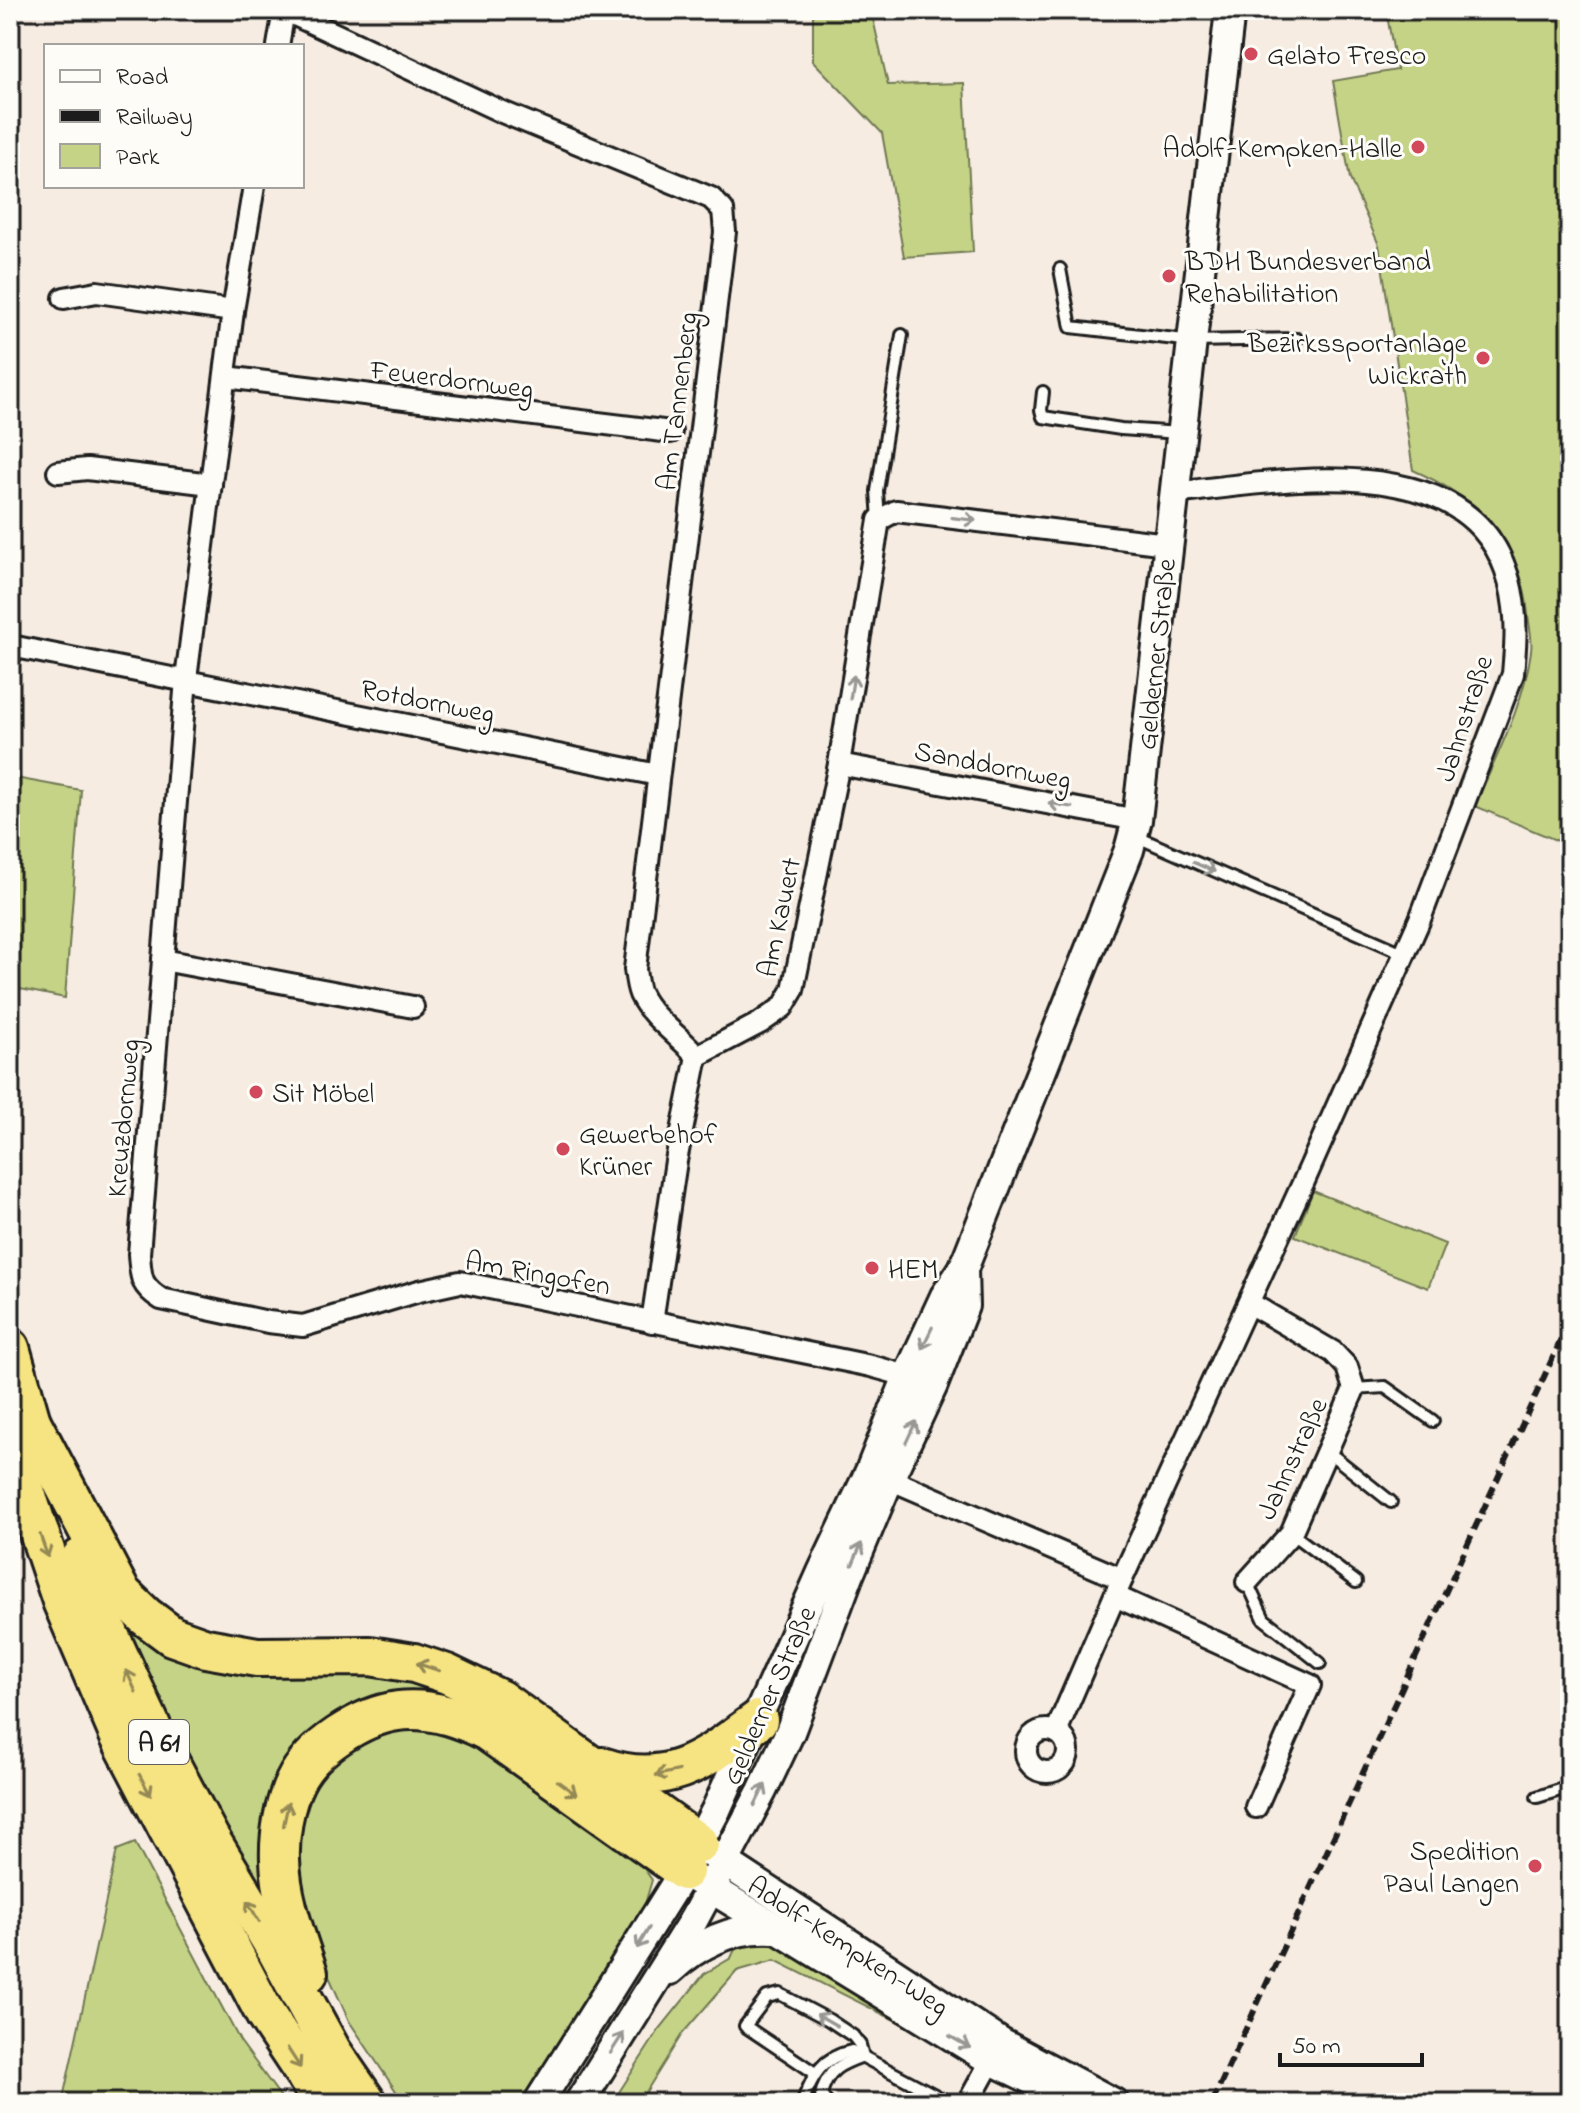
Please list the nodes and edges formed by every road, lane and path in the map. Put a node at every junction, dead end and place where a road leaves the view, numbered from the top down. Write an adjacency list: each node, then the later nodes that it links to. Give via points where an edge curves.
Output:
1 (284, 10): 3 (street); 23 (street, Am Tannenberg, via 502,112 711,198 723,210 725,232)
2 (1230, 10): 10 (main road, Gelderner Straße)
3 (278, 44)
4 (254, 188): 7 (street, Kreuzdornweg)
5 (1060, 269): 10 (lane, via 1071,327)
6 (64, 298): 7 (street, via 97,292)
7 (233, 311): 11 (street, Kreuzdornweg)
8 (902, 335): 18 (lane, Am Kauert, via 877,491)
9 (1297, 339): 10 (lane)
10 (1193, 341): 14 (main road, Gelderner Straße)
11 (226, 377): 13 (street, Feuerdornweg); 16 (street, Kreuzdornweg)
12 (1043, 392): 14 (lane, via 1043,417)
13 (671, 432)
14 (1182, 433): 17 (main road, Gelderner Straße)
15 (58, 472): 16 (street, via 87,469)
16 (211, 484): 21 (street, Kreuzdornweg)
17 (1174, 493): 19 (main road, Gelderner Straße); 25 (street, Jahnstraße, via 1263,482 1376,480 1452,503 1491,540 1514,604 1513,674)
18 (879, 520): 19 (street, one-way to 19, via 896,511); 22 (street, Am Kauert, one-way to 18)
19 (1167, 544): 24 (main road, Gelderner Straße)
20 (16, 647): 21 (street)
21 (186, 679): 23 (street, Rotdornweg); 26 (street, Kreuzdornweg)
22 (839, 764): 24 (street, Sanddornweg, one-way to 22); 28 (street, Am Kauert, via 793,990 783,1007 760,1023)
23 (658, 775): 28 (street, Am Tannenberg, via 635,969 639,992 650,1009)
24 (1135, 828): 25 (lane, one-way to 25); 33 (main road, Gelderner Straße, via 963,1269 945,1296)
25 (1403, 953): 30 (street, Jahnstraße)
26 (163, 960): 27 (street); 29 (street, Kreuzdornweg)
27 (413, 1007)
28 (697, 1056): 31 (street)
29 (141, 1281): 31 (street, Am Ringofen, via 161,1299 303,1326 460,1282)
30 (1249, 1303): 34 (street, Jahnstraße, via 1333,1352 1347,1367); 43 (street, Jahnstraße)
31 (652, 1322): 33 (street, Am Ringofen)
32 (10, 1348): 36 (highway, A 61)
33 (920, 1380): 38 (main road, Gelderner Straße)
34 (1354, 1389): 35 (lane, via 1385,1387); 37 (street, Jahnstraße)
35 (1433, 1421)
36 (18, 1430): 47 (highway, one-way to 36, via 499,1699 414,1663 370,1656 257,1657 172,1636 121,1593); 54 (highway, A 61, one-way to 36, via 154,1733); 59 (highway, A 61, one-way to 59, via 62,1601 120,1737 265,2014)
37 (1327, 1451): 39 (lane); 40 (street, Jahnstraße)
38 (880, 1475): 43 (street); 45 (main road, Gelderner Straße, via 823,1570); 51 (main road, Gelderner Straße, one-way to 38, via 790,1732)
39 (1391, 1502)
40 (1291, 1533): 41 (street, Jahnstraße); 42 (lane)
41 (1247, 1582): 44 (lane, via 1264,1619)
42 (1356, 1582)
43 (1118, 1588): 46 (street, Jahnstraße); 50 (street, via 1310,1685)
44 (1320, 1663)
45 (758, 1720): 47 (highway, one-way to 47, via 699,1761 668,1774 648,1776); 51 (main road, Gelderner Straße)
46 (1056, 1732)
47 (586, 1762): 51 (highway)
48 (1570, 1787): 49 (lane)
49 (1537, 1797)
50 (1256, 1807)
51 (704, 1867): 52 (main road, Adolf-Kempken-Weg); 53 (main road, Gelderner Straße); 54 (highway, one-way to 51, via 285,1900 280,1859 284,1814 295,1780 349,1727 400,1711 464,1720); 55 (main road, Adolf-Kempken-Weg, via 848,1941); 61 (main road, Gelderner Straße, one-way to 61)
52 (773, 1929): 53 (main road, via 727,1933 687,1954); 55 (main road, Adolf-Kempken-Weg, one-way to 55)
53 (656, 1983): 62 (main road, Gelderner Straße, one-way to 53)
54 (332, 2052): 60 (highway, A 61)
55 (996, 2052): 58 (street); 65 (main road, Adolf-Kempken-Weg); 66 (main road, Adolf-Kempken-Weg)
56 (863, 2056): 57 (lane, via 852,2051 839,2054); 57 (lane, one-way to 57, via 853,2036 829,2020 780,1994 767,1997 745,2026); 58 (lane); 64 (lane, via 834,2067 822,2091)
57 (815, 2073): 63 (lane)
58 (966, 2102)
59 (324, 2103)
60 (367, 2103)
61 (538, 2103)
62 (579, 2103)
63 (802, 2103)
64 (827, 2103)
65 (1080, 2103)
66 (1114, 2103)

